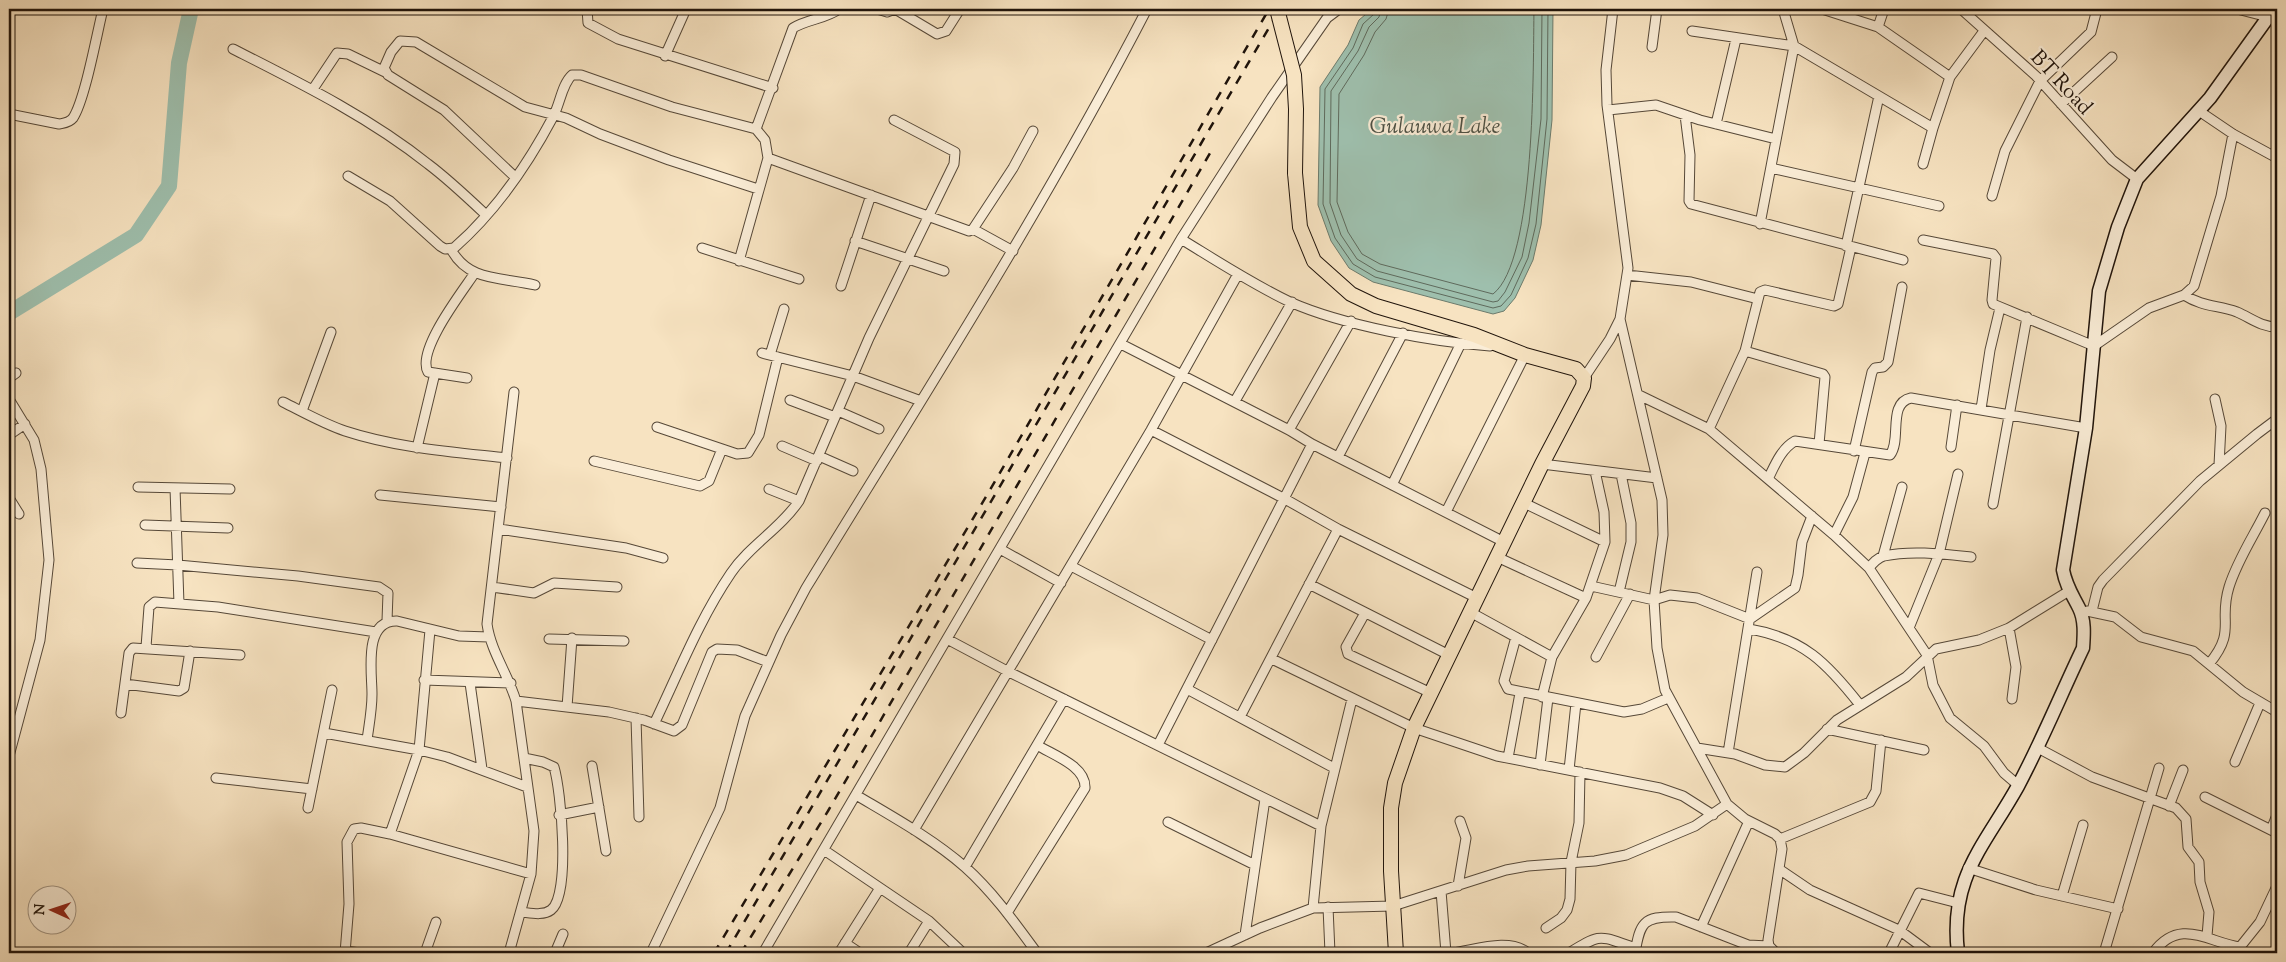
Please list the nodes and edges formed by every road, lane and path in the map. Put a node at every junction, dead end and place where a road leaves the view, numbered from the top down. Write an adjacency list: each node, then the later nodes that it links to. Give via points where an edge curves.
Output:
1 (103, 9): 38 (street, via 73,118 59,124)
2 (587, 9): 27 (street, via 588,22 593,26)
3 (686, 9): 27 (street)
4 (839, 9): 32 (street, via 829,16 793,28)
5 (877, 9): 6 (street, via 887,12)
6 (895, 9): 7 (street, via 937,34 946,32)
7 (960, 9)
8 (1147, 9): 70 (street)
9 (1277, 9): 95 (main road, bridge, via 1294,75 1300,227 1314,261 1351,294 1376,306)
10 (1338, 9): 64 (street, via 1327,18 1272,97)
11 (1613, 9): 36 (street, via 1606,70)
12 (1656, 9): 25 (street)
13 (1783, 9): 24 (street)
14 (1822, 9): 20 (street)
15 (1884, 9): 20 (street)
16 (2097, 9): 31 (street, via 2090,32)
17 (2236, 9): 19 (street)
18 (1964, 10): 22 (street, BT Road)
19 (2271, 13): 37 (street)
20 (1878, 27): 30 (street)
21 (1692, 31): 23 (street)
22 (1984, 31): 30 (street); 31 (street, BT Road)
23 (1736, 39): 24 (street); 42 (street)
24 (1794, 46): 34 (street); 47 (street)
25 (1652, 47)
26 (233, 49): 33 (street)
27 (664, 56): 32 (street)
28 (2112, 57): 35 (street)
29 (385, 72): 33 (street, via 342,52 337,53); 39 (street, via 391,52 400,41 416,42 525,107); 53 (street, via 444,110)
30 (1950, 77): 43 (street)
31 (2040, 81): 35 (street, BT Road); 58 (street, via 2005,151)
32 (773, 88): 44 (street)
33 (312, 89): 60 (street, via 429,164)
34 (1878, 96): 43 (street); 55 (street)
35 (2061, 104): 54 (street, BT Road, via 2112,160)
36 (1608, 110): 40 (street, via 1656,105); 77 (street)
37 (2198, 111): 46 (street); 54 (street)
38 (9, 114)
39 (554, 115): 44 (street, via 569,77 575,74); 53 (street); 56 (street, via 669,160)
40 (1685, 115): 42 (street); 62 (street, via 1690,155 1689,203)
41 (894, 120): 61 (street, via 955,152 954,164)
42 (1716, 124): 47 (street)
43 (1933, 128): 50 (street)
44 (756, 129): 48 (street, via 765,140)
45 (1033, 131): 63 (street)
46 (2233, 134): 49 (street); 82 (street, via 2221,196 2198,277 2190,292)
47 (1776, 139): 51 (street)
48 (768, 158): 56 (street); 57 (street)
49 (2277, 158)
50 (1923, 164)
51 (1771, 168): 55 (street); 62 (street)
52 (348, 176): 69 (street, via 390,201 440,246)
53 (515, 177): 60 (street)
54 (2137, 179): 96 (street, via 2118,227 2099,291)
55 (1859, 187): 59 (street); 67 (street)
56 (758, 189): 73 (street)
57 (871, 195): 61 (street); 66 (street)
58 (1992, 196)
59 (1939, 206)
60 (485, 214): 69 (street)
61 (930, 216): 63 (street, via 965,231); 71 (street)
62 (1760, 224): 67 (street)
63 (973, 229): 70 (street)
64 (1181, 239): 76 (street); 94 (street)
65 (1923, 240): 85 (street, via 1994,254 1992,300)
66 (855, 241): 71 (street); 80 (street)
67 (1849, 247): 72 (street); 83 (street, via 1838,304 1829,307 1765,290 1760,292)
68 (702, 248): 73 (street)
69 (451, 249): 75 (street, via 458,262)
70 (1013, 251): 110 (street)
71 (907, 259): 74 (street); 102 (street)
72 (1903, 260)
73 (739, 261): 78 (street)
74 (944, 271)
75 (474, 274): 79 (street); 100 (street, via 442,321 430,348 426,367 428,372)
76 (1238, 274): 84 (street); 101 (street)
77 (1627, 275): 83 (street, via 1691,282); 88 (street)
78 (799, 279)
79 (535, 285)
80 (840, 286)
81 (1902, 287): 133 (street, via 1888,362 1872,372)
82 (2184, 295): 90 (street, via 2198,304 2236,312 2262,326); 96 (street, via 2149,308)
83 (1758, 300): 97 (street)
84 (1292, 302): 89 (street); 111 (street)
85 (2000, 308): 87 (street); 114 (street)
86 (784, 309): 98 (street)
87 (2027, 317): 96 (street); 117 (street)
88 (1620, 319): 104 (street); 106 (street)
89 (1351, 321): 92 (street); 125 (street)
90 (2277, 327)
91 (331, 332): 115 (street)
92 (1404, 333): 93 (street); 135 (street)
93 (1461, 343): 95 (street); 147 (street)
94 (1121, 344): 101 (street); 172 (street)
95 (1503, 346): 99 (main road)
96 (2094, 346): 121 (street)
97 (1745, 351): 123 (street); 128 (street, via 1825,377)
98 (770, 355): 102 (street); 132 (street, via 759,435 753,448 743,454)
99 (1525, 355): 104 (main road, via 1576,369); 160 (street)
100 (435, 373): 103 (street); 131 (street)
101 (1183, 375): 111 (street); 124 (street)
102 (853, 376): 110 (street); 116 (street)
103 (468, 378)
104 (1584, 378): 139 (main road, via 1583,386)
105 (514, 392): 136 (street)
106 (1639, 395): 123 (street); 145 (street)
107 (9, 399): 119 (street)
108 (2216, 399): 140 (street, via 2221,426)
109 (790, 400): 116 (street)
110 (921, 401): 219 (street, via 806,588)
111 (1235, 401): 125 (street)
112 (283, 402): 115 (street)
113 (1957, 405): 114 (street); 130 (street); 134 (street, via 1906,399 1898,407 1890,455)
114 (1981, 409): 117 (street)
115 (302, 411): 131 (street, via 345,431)
116 (836, 414): 122 (street); 137 (street)
117 (2009, 414): 121 (street); 158 (street)
118 (2277, 419): 140 (street)
119 (24, 424): 126 (street); 257 (street, via 34,440 41,469 49,578 40,640)
120 (658, 427): 132 (street)
121 (2086, 428): 189 (street, via 2064,556 2063,570)
122 (878, 429)
123 (1709, 429): 146 (street)
124 (1151, 430): 155 (street); 180 (street)
125 (1290, 430): 127 (street)
126 (9, 435)
127 (1312, 444): 135 (street); 155 (street)
128 (1819, 444): 133 (street); 146 (street, via 1794,441 1788,445)
129 (782, 446): 137 (street)
130 (1951, 447)
131 (417, 448): 136 (street)
132 (722, 448): 138 (street, via 709,481 700,486)
133 (1854, 451): 134 (street)
134 (1865, 452): 169 (street, via 1852,497)
135 (1338, 457): 147 (street)
136 (507, 458): 159 (street)
137 (818, 458): 141 (street); 156 (street)
138 (594, 461)
139 (1542, 464): 142 (street); 157 (main road)
140 (2219, 465): 195 (street, via 2103,580)
141 (853, 471)
142 (1595, 471): 143 (street); 171 (street, via 1604,512)
143 (1621, 474): 145 (street); 188 (street, via 1631,523 1631,542)
144 (1958, 474): 173 (street)
145 (1657, 478): 193 (street, via 1662,500 1663,535)
146 (1768, 479): 163 (street)
147 (1392, 485): 160 (street)
148 (138, 487): 150 (street)
149 (1902, 487): 174 (street)
150 (176, 488): 151 (street); 165 (street)
151 (230, 489)
152 (769, 489): 156 (street)
153 (380, 495): 159 (street)
154 (9, 498): 162 (street)
155 (1285, 499): 168 (street); 209 (street)
156 (799, 501): 244 (street, via 786,518 747,552 731,573 695,638)
157 (1524, 503): 170 (main road); 171 (street)
158 (1993, 504)
159 (501, 507): 167 (street)
160 (1446, 512): 170 (street)
161 (2265, 513): 220 (street, via 2229,587 2224,642)
162 (19, 514)
163 (1812, 516): 169 (street); 199 (street, via 1802,542 1795,588)
164 (145, 525): 165 (street)
165 (176, 525): 166 (street); 179 (street)
166 (228, 528)
167 (499, 529): 177 (street, via 626,548); 186 (street)
168 (1338, 529): 184 (street); 191 (street)
169 (1834, 535): 181 (street)
170 (1504, 542): 175 (main road)
171 (1605, 542): 185 (street)
172 (1000, 549): 183 (street); 208 (street)
173 (1939, 554): 174 (street); 176 (street); 200 (street)
174 (1883, 556): 181 (street)
175 (1497, 557): 191 (main road); 192 (street)
176 (1971, 557)
177 (663, 558)
178 (137, 564): 179 (street)
179 (178, 565): 194 (street); 198 (street, via 379,587 388,593)
180 (1071, 566): 183 (street); 209 (street)
181 (1870, 568): 200 (street)
182 (1757, 572): 199 (street)
183 (1061, 583): 221 (street)
184 (1309, 584): 197 (street); 218 (street)
185 (1591, 586): 188 (street); 192 (street)
186 (492, 587): 187 (street, via 534,593 554,583); 204 (street, via 487,624)
187 (617, 587)
188 (1619, 592): 190 (street)
189 (2069, 592): 195 (street); 201 (street)
190 (1630, 594): 193 (street); 217 (street)
191 (1477, 598): 196 (main road)
192 (1586, 598): 216 (street)
193 (1654, 600): 199 (street, via 1670,595 1697,598); 231 (street, via 1657,648)
194 (178, 604): 203 (street, via 218,607); 211 (street, via 151,604)
195 (2086, 610): 220 (street, via 2115,617 2141,637 2193,652); 252 (street, via 2083,648)
196 (1470, 612): 205 (street); 215 (main road)
197 (1365, 613): 215 (street); 228 (street, via 1346,647 1348,654)
198 (387, 621): 202 (street); 203 (street)
199 (1749, 624): 238 (street, via 1806,649 1824,663); 256 (street)
200 (1909, 628): 214 (street)
201 (2009, 628): 214 (street, via 1979,640 1936,649); 234 (street, via 2016,667)
202 (430, 630): 204 (street, via 459,636); 222 (street)
203 (376, 632): 248 (street, via 371,654 372,696)
204 (489, 637): 223 (street)
205 (1516, 637): 216 (street); 229 (street, via 1504,681 1508,689)
206 (549, 638): 207 (street)
207 (572, 638): 210 (street); 239 (street)
208 (948, 639): 221 (street); 273 (street)
209 (1212, 640): 226 (street)
210 (624, 641)
211 (146, 647): 212 (street); 224 (street, via 131,650)
212 (190, 651): 213 (street); 224 (street, via 184,688)
213 (240, 655)
214 (1927, 655): 238 (street, via 1906,678); 270 (street, via 1932,685 1950,718 1984,746 2004,773)
215 (1449, 656): 228 (main road)
216 (1552, 657): 230 (street)
217 (1596, 657)
218 (1272, 659): 233 (street); 243 (street)
219 (768, 662): 244 (street, via 737,650 717,649 712,652 678,729 670,731); 333 (street, via 745,716 720,808)
220 (2209, 664): 237 (street)
221 (1009, 672): 232 (street); 290 (street)
222 (424, 680): 225 (street); 254 (street)
223 (511, 683): 225 (street); 235 (street)
224 (125, 684): 240 (street)
225 (470, 684): 265 (street)
226 (1187, 689): 243 (street); 251 (street)
227 (332, 690): 247 (street)
228 (1431, 693): 245 (main road)
229 (1520, 693): 230 (street); 259 (street)
230 (1545, 698): 236 (street); 261 (street)
231 (1668, 698): 236 (street, via 1642,709 1624,712); 253 (street)
232 (1064, 699): 250 (street); 251 (street)
233 (1352, 699): 245 (street); 263 (street)
234 (2012, 699)
235 (516, 701): 239 (street); 258 (street)
236 (1576, 703): 266 (street)
237 (2260, 703): 241 (street); 260 (street)
238 (1860, 705): 246 (street)
239 (567, 707): 242 (street)
240 (121, 712)
241 (2277, 712)
242 (636, 718): 244 (street); 284 (street)
243 (1240, 718): 263 (street)
244 (654, 724)
245 (1414, 728): 259 (street); 308 (main road, via 1395,783 1391,808)
246 (1827, 729): 249 (street); 256 (street, via 1804,753 1784,767 1765,765)
247 (324, 733): 248 (street); 272 (street)
248 (367, 740): 254 (street)
249 (1881, 740): 255 (street); 293 (street, via 1876,791 1870,802)
250 (1037, 745): 298 (street); 313 (street, via 1077,769 1085,788)
251 (1158, 746): 276 (street)
252 (2036, 747): 270 (street); 275 (street, via 2092,777)
253 (1697, 748): 256 (street); 277 (street)
254 (419, 750): 265 (street); 292 (street)
255 (1924, 750)
256 (1728, 752)
257 (9, 756)
258 (524, 758): 271 (street); 281 (street, via 554,767)
259 (1508, 758): 261 (street)
260 (2235, 762)
261 (1540, 764): 266 (street)
262 (592, 766): 279 (street)
263 (1334, 768): 289 (street)
264 (2159, 768): 275 (street)
265 (482, 769): 271 (street)
266 (1569, 770): 268 (street)
267 (2183, 770): 278 (street)
268 (1580, 772): 282 (street, via 1660,788 1683,796); 296 (street, via 1579,823)
269 (216, 778): 272 (street)
270 (2018, 785): 299 (street)
271 (527, 787): 301 (street, via 534,831)
272 (312, 789): 280 (street)
273 (856, 795): 290 (street); 294 (street)
274 (2205, 797): 291 (street)
275 (2150, 798): 278 (street); 311 (street)
276 (1265, 799): 289 (street); 297 (street)
277 (1727, 804): 282 (street); 286 (street)
278 (2169, 806): 321 (street, via 2186,819 2188,847 2199,862 2200,882 2209,912)
279 (600, 807): 281 (street); 295 (street)
280 (308, 808)
281 (559, 815): 312 (street, via 564,868 560,898 545,913)
282 (1713, 815): 296 (street, via 1626,855)
283 (2277, 815): 291 (street)
284 (639, 817)
285 (1460, 821): 302 (street, via 1466,838)
286 (1749, 821): 293 (street); 316 (street)
287 (1168, 822): 297 (street)
288 (2083, 825): 306 (street)
289 (1321, 826): 310 (street)
290 (914, 830): 298 (street)
291 (2274, 832)
292 (390, 834): 301 (street); 327 (street, via 361,828 350,833 347,842 350,904)
293 (1780, 839): 300 (street)
294 (824, 850): 304 (street); 334 (street)
295 (606, 851)
296 (1571, 862): 302 (street, via 1521,867); 317 (street, via 1567,910)
297 (1256, 865): 320 (street)
298 (965, 867): 313 (street)
299 (1968, 868): 306 (street); 307 (street)
300 (1779, 869): 318 (street, via 1810,890); 323 (street)
301 (531, 874): 312 (street)
302 (1458, 886): 305 (street)
303 (2277, 886): 325 (street, via 2257,927)
304 (880, 888): 314 (street); 322 (street)
305 (1441, 891): 308 (street); 343 (street)
306 (2062, 896): 311 (street)
307 (1958, 903): 318 (street, via 1919,893); 349 (street)
308 (1393, 906): 309 (street); 342 (main road)
309 (1328, 907): 310 (street); 341 (street)
310 (1313, 908): 320 (street)
311 (2118, 909): 350 (street)
312 (521, 912): 331 (street)
313 (1008, 913): 339 (street)
314 (928, 921): 337 (street); 338 (street)
315 (436, 922): 330 (street)
316 (1701, 927): 323 (street, via 1748,945); 326 (street, via 1676,917 1655,919 1641,926)
317 (1546, 928)
318 (1900, 930): 324 (street); 347 (street)
319 (563, 934): 332 (street)
320 (1245, 935): 340 (street)
321 (2207, 936): 325 (street); 351 (street, via 2174,937 2161,943)
322 (845, 944): 335 (street); 336 (street)
323 (1769, 946): 346 (street)
324 (1919, 950): 348 (street)
325 (2239, 950)
326 (1635, 951): 328 (street, via 1595,937)
327 (345, 952): 329 (street)
328 (1575, 952)
329 (360, 953)
330 (425, 953)
331 (509, 953)
332 (555, 953)
333 (651, 953)
334 (763, 953)
335 (839, 953)
336 (860, 953)
337 (909, 953)
338 (963, 953)
339 (1037, 953)
340 (1206, 953)
341 (1330, 953)
342 (1396, 953)
343 (1446, 953)
344 (1452, 953): 345 (street, via 1504,945)
345 (1528, 953)
346 (1776, 953)
347 (1889, 953)
348 (1930, 953)
349 (1958, 953)
350 (2104, 953)
351 (2152, 953)

